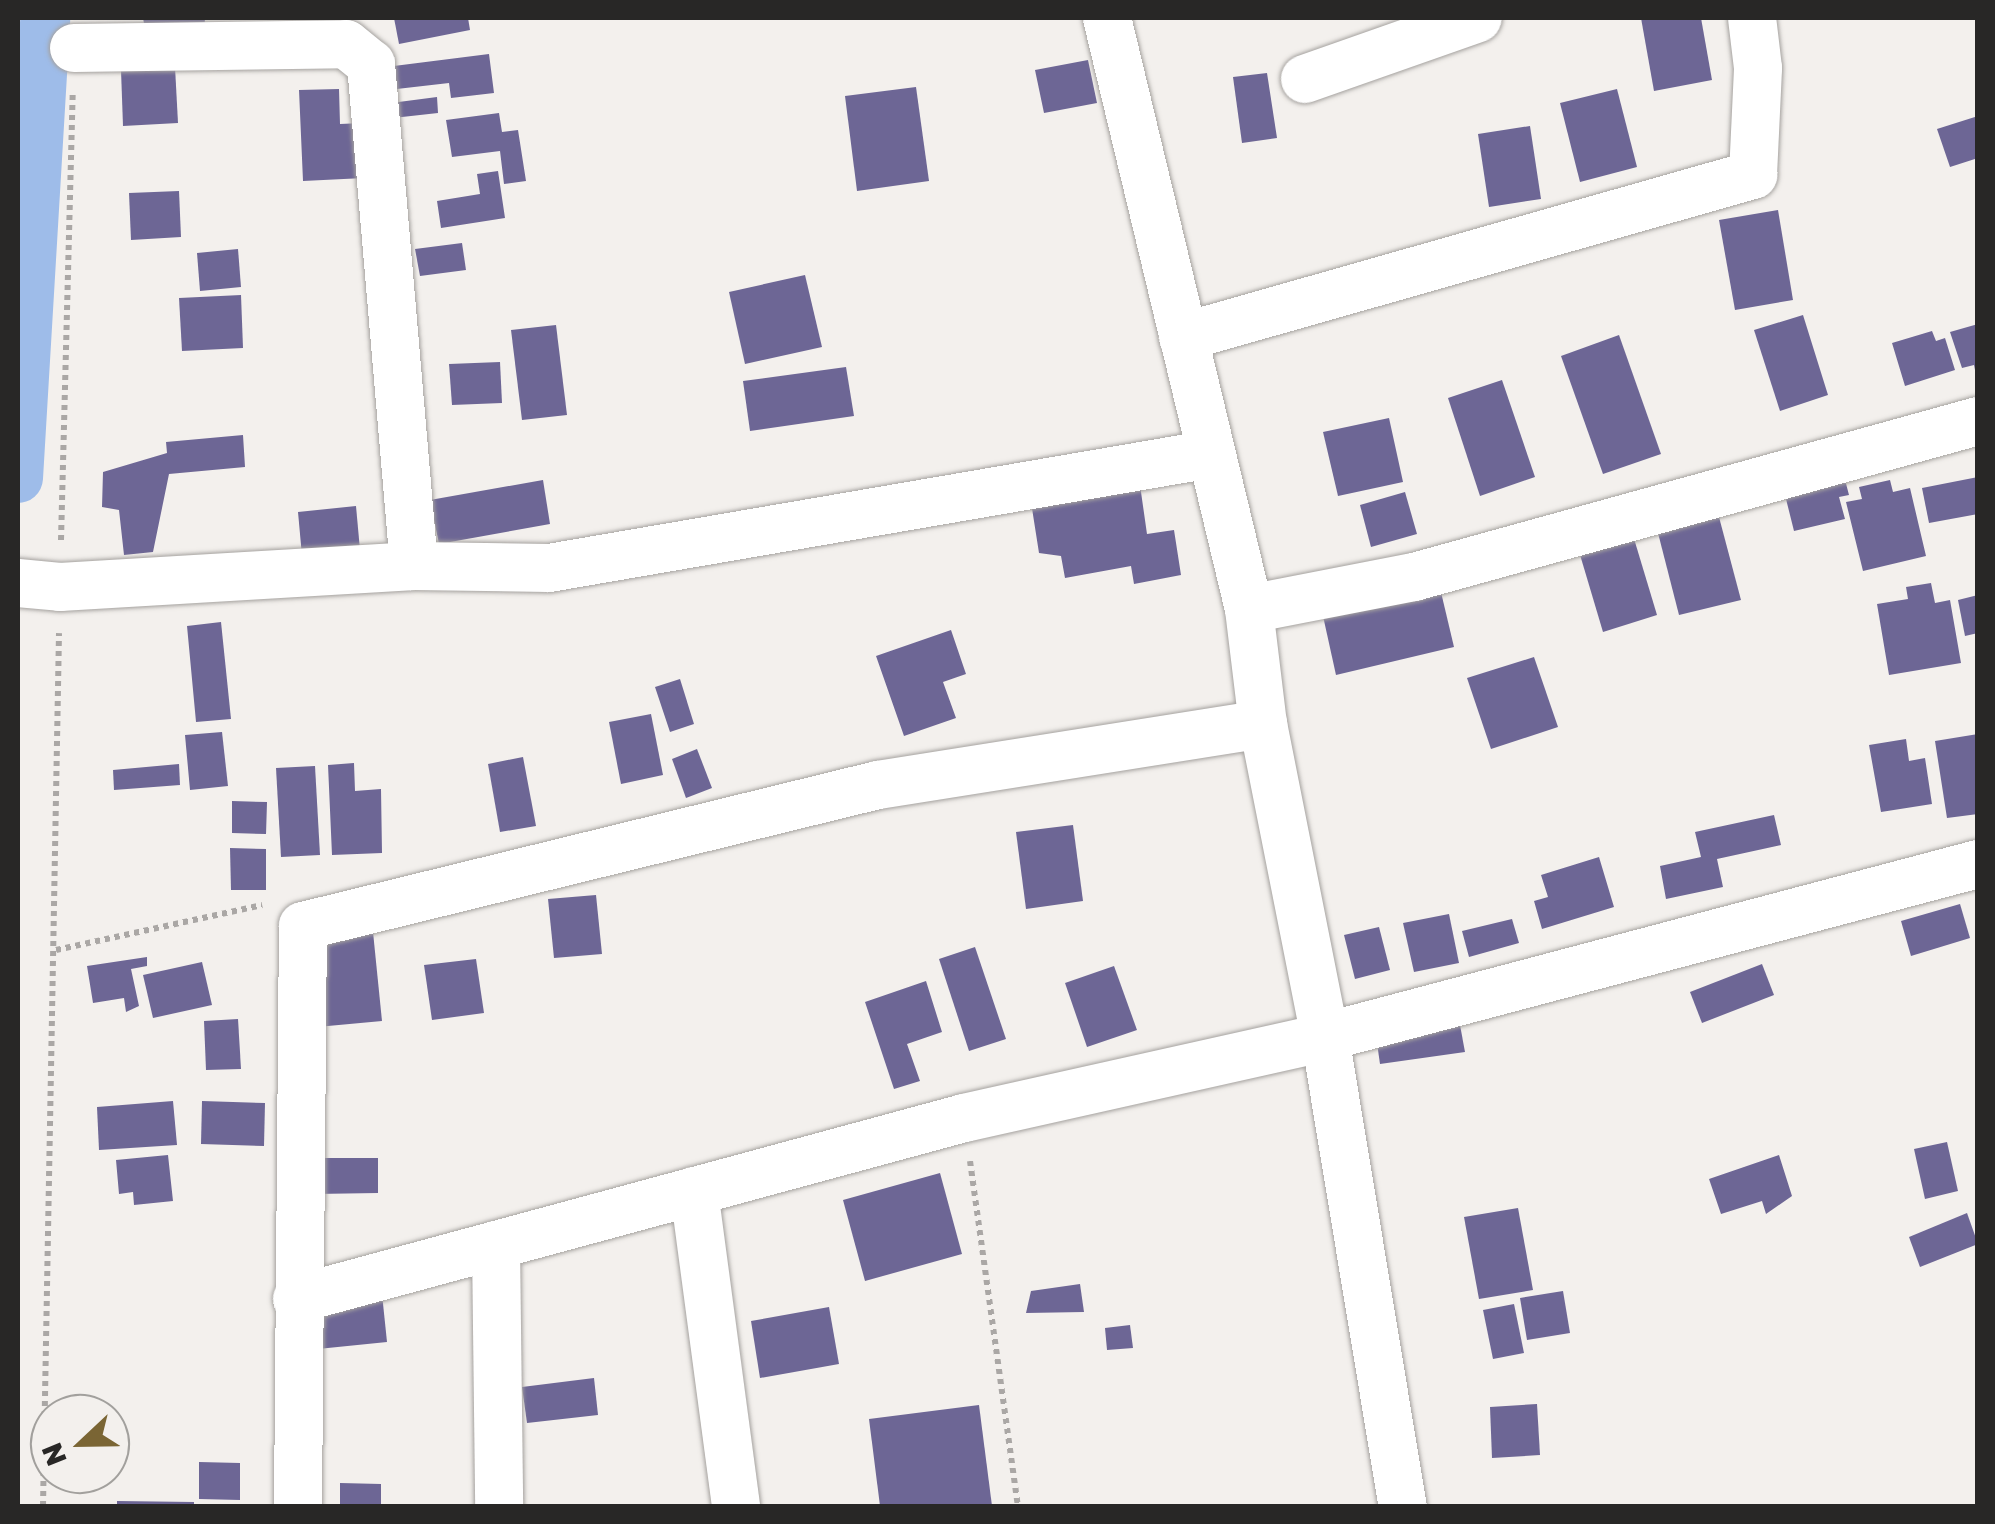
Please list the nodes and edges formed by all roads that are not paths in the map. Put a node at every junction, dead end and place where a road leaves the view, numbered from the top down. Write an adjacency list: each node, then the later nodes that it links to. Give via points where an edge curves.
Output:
1 (1107, 18): 6 (street)
2 (1478, 18): 5 (street)
3 (1752, 18): 6 (street, via 1758,68 1753,176)
4 (74, 48): 9 (street, via 346,44 372,64)
5 (1305, 78)
6 (1183, 337): 8 (street)
7 (1978, 420): 11 (street, via 1414,576)
8 (1212, 454): 9 (street, via 549,568); 11 (street)
9 (414, 566): 10 (street)
10 (38, 585)
11 (1249, 609): 12 (street)
12 (1263, 724): 14 (street); 17 (street, via 878,785 303,926)
13 (1978, 864): 14 (street)
14 (1325, 1037): 15 (street, via 964,1118); 21 (street)
15 (694, 1191): 16 (street); 20 (street)
16 (496, 1245): 17 (street); 19 (street)
17 (297, 1299): 18 (street)
18 (298, 1506)
19 (499, 1506)
20 (736, 1506)
21 (1403, 1506)

